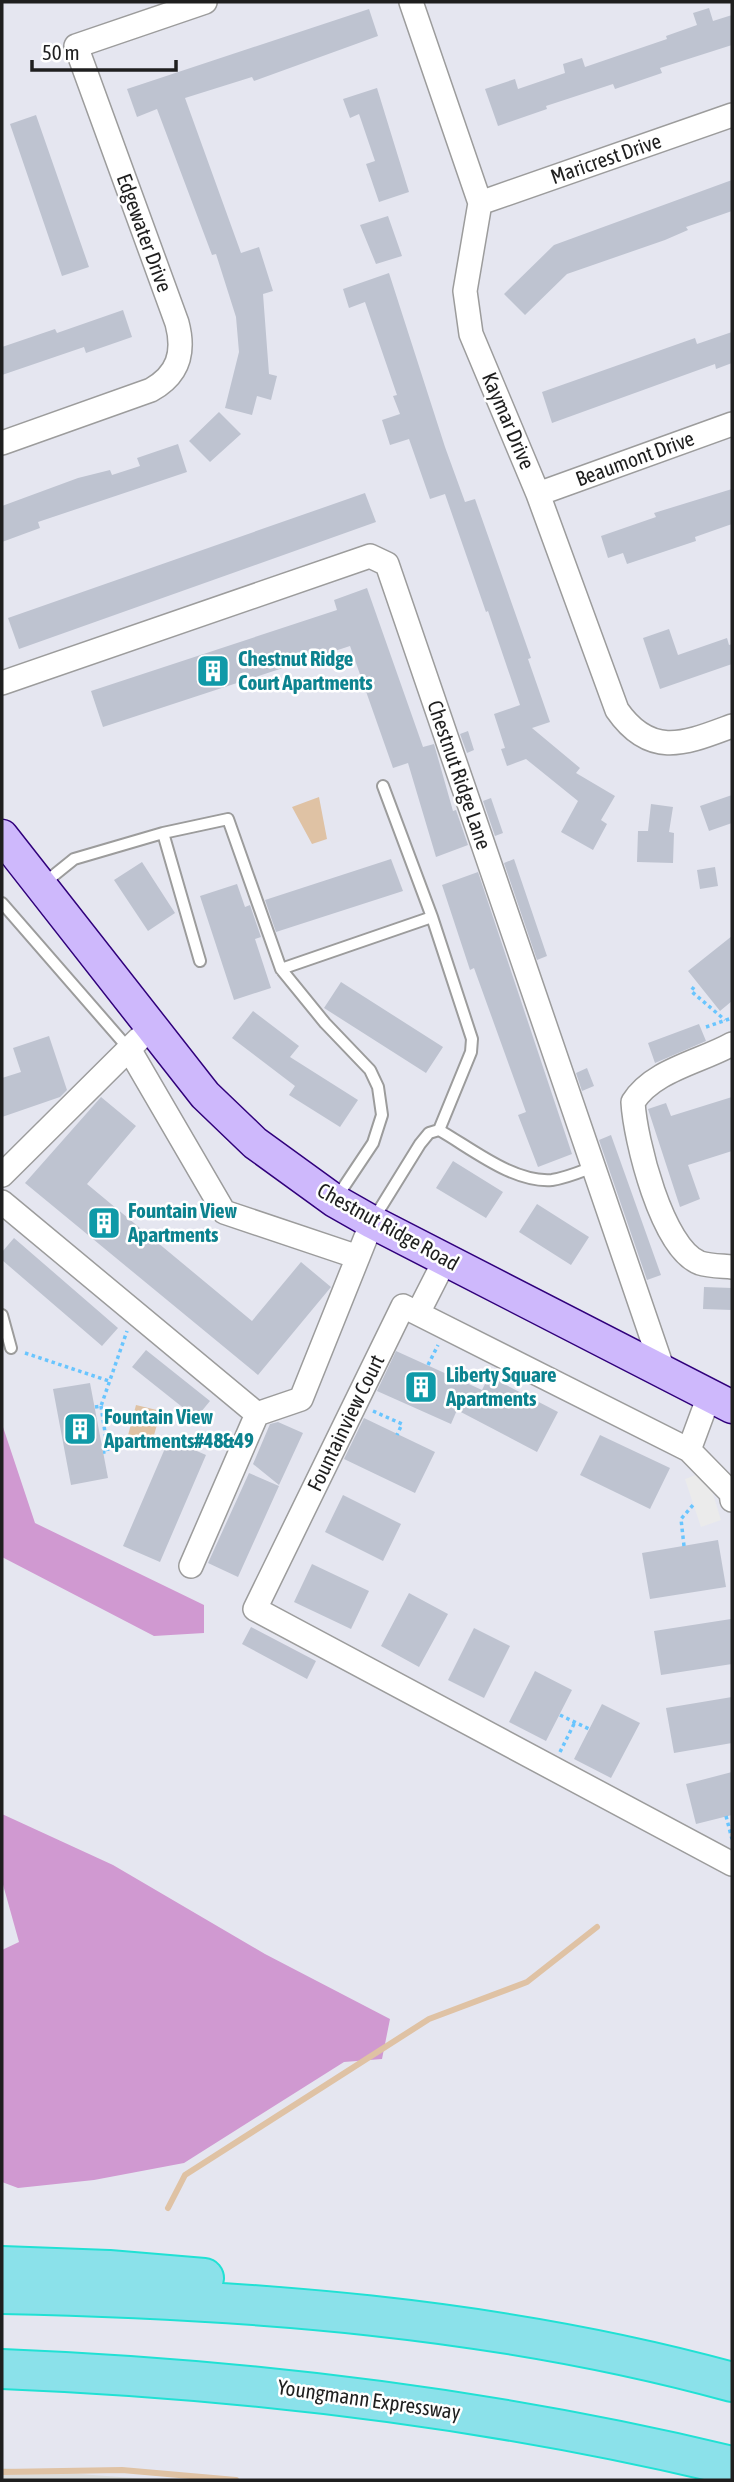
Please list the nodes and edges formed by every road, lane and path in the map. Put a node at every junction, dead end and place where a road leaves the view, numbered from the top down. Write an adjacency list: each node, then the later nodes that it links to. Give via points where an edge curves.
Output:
1 (205, 2): 6 (street, Edgewater Drive, via 76,46 183,342 174,370 151,390)
2 (411, 2): 4 (street, Kaymar Drive)
3 (732, 115): 4 (street, Maricrest Drive)
4 (480, 202): 7 (street, Kaymar Drive, via 465,291 471,334)
5 (732, 424): 7 (street, Beaumont Drive)
6 (2, 443)
7 (538, 494): 9 (street, Kaymar Drive, via 617,710 626,723 652,741 670,744)
8 (2, 683): 25 (street, Chestnut Ridge Lane, via 370,556 387,564)
9 (732, 726)
10 (383, 786): 15 (lane)
11 (163, 833): 13 (lane, via 74,859); 16 (lane); 17 (lane, via 228,819)
12 (2, 835): 13 (street, Chestnut Ridge Road)
13 (41, 886): 22 (street, Chestnut Ridge Road)
14 (2, 903): 22 (lane)
15 (432, 917): 17 (lane); 24 (lane, via 472,1039)
16 (200, 961)
17 (281, 969): 27 (lane, via 370,1070 382,1101 373,1143)
18 (694, 987): 20 (path, via 691,991)
19 (732, 1018): 20 (path)
20 (726, 1020): 21 (path)
21 (706, 1027)
22 (140, 1038): 26 (street); 27 (street, Chestnut Ridge Road, via 254,1143); 30 (street, via 224,1212)
23 (732, 1044): 32 (street, via 659,1077 641,1088 633,1102 639,1145 678,1245 700,1263)
24 (439, 1130): 25 (lane, via 534,1180 552,1180); 29 (lane, via 429,1133 420,1144)
25 (593, 1167): 38 (street, Chestnut Ridge Lane)
26 (2, 1175)
27 (335, 1201): 29 (street, Chestnut Ridge Road)
28 (2, 1202): 44 (street)
29 (372, 1222): 30 (street); 31 (street, Chestnut Ridge Road)
30 (358, 1257): 44 (street, via 301,1399)
31 (445, 1260): 33 (street); 38 (street, Chestnut Ridge Road)
32 (732, 1267)
33 (418, 1313): 41 (street, Fountainview Court, via 403,1306); 46 (street)
34 (2, 1315): 36 (lane)
35 (125, 1334): 39 (path)
36 (11, 1348)
37 (25, 1353): 39 (path)
38 (664, 1373): 40 (street, Chestnut Ridge Road)
39 (109, 1381): 43 (path)
40 (721, 1401): 46 (street)
41 (355, 1403): 45 (path, via 402,1424); 55 (street, Fountainview Court, via 255,1609)
42 (95, 1406): 43 (path)
43 (101, 1406): 47 (path, via 108,1452)
44 (257, 1414): 51 (street)
45 (397, 1434)
46 (689, 1450): 48 (street, via 731,1493)
47 (103, 1452)
48 (732, 1500)
49 (693, 1505): 50 (path, via 681,1519)
50 (684, 1546)
51 (191, 1566)
52 (559, 1715): 53 (path)
53 (575, 1722): 54 (path); 55 (path)
54 (589, 1729)
55 (553, 1768): 58 (street)
56 (726, 1816): 57 (path)
57 (732, 1839)
58 (732, 1864)
59 (2, 2266): 61 (highway, via 334,2289 448,2308)
60 (2, 2294): 61 (highway, via 189,2302)
61 (511, 2333): 63 (highway)
62 (2, 2370): 64 (highway, Youngmann Expressway, via 138,2376 327,2393 505,2419)
63 (732, 2382)
64 (732, 2466)

